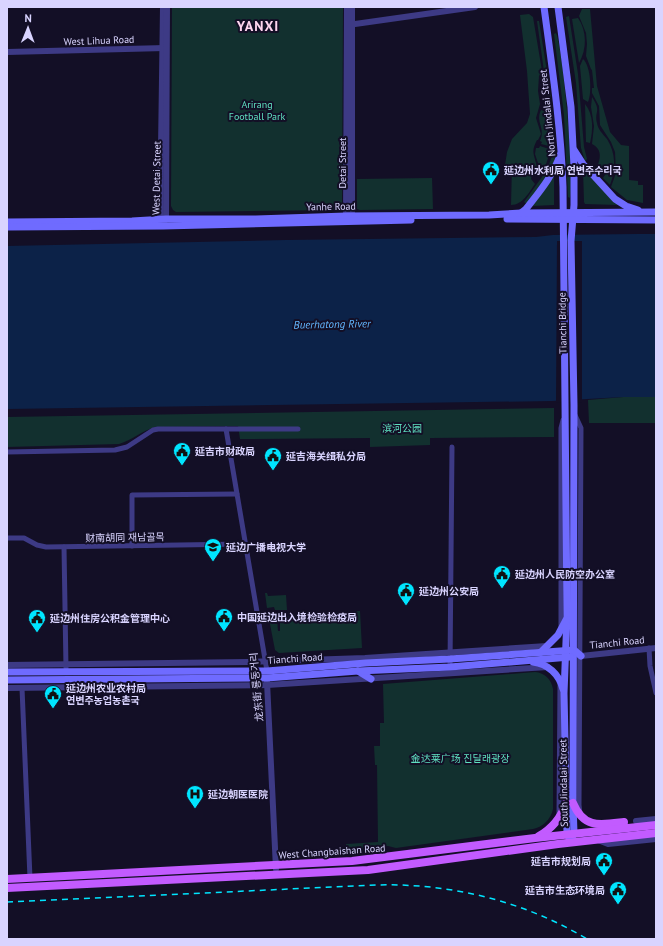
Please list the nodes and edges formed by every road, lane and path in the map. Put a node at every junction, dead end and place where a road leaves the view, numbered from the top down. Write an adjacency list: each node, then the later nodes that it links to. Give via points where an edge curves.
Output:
1 (163, 7): 11 (street, West Detai Street)
2 (167, 7): 11 (street, West Detai Street)
3 (347, 7): 8 (street, Detai Street)
4 (352, 7): 8 (street, Detai Street)
5 (476, 7): 8 (street)
6 (544, 7): 9 (main road, North Jindalai Street)
7 (558, 7): 10 (main road)
8 (349, 24): 20 (street, Detai Street)
9 (548, 33): 10 (main road, via 556,29); 14 (main road, North Jindalai Street)
10 (561, 33): 13 (main road, via 571,107)
11 (165, 48): 12 (street, West Lihua Road); 22 (street, West Detai Street)
12 (7, 52)
13 (573, 148): 15 (main road, via 582,164 615,199); 19 (main road)
14 (561, 151): 17 (main road, via 552,174 526,210); 18 (main road, North Jindalai Street)
15 (642, 212): 16 (main road, Yanhe Road); 19 (main road, Yanhe Road)
16 (656, 212)
17 (521, 213): 18 (main road, Yanhe Road); 20 (main road, Yanhe Road)
18 (564, 216): 19 (main road, Yanhe Road); 20 (main road, Yanhe Road); 25 (main road, North Jindalai Street)
19 (573, 216): 21 (main road, Yanhe Road); 25 (main road)
20 (348, 218): 22 (main road, Yanhe Road)
21 (656, 220)
22 (163, 221): 23 (main road, Yanhe Road); 24 (main road, Yanhe Road)
23 (7, 222)
24 (7, 227)
25 (567, 241): 26 (main road, Tianchi Bridge)
26 (570, 408): 36 (main road, South Jindalai Street); 37 (street, via 561,428); 42 (main road, South Jindalai Street)
27 (226, 429): 28 (street); 30 (street, via 158,429 126,447 115,450); 31 (street, 龙东街 룡동거리)
28 (298, 429)
29 (452, 447): 43 (street)
30 (7, 452)
31 (237, 494): 33 (street, 龙东街 룡동거리); 34 (street, via 132,495)
32 (7, 538): 35 (street, 财南胡同 재남골목, via 24,538 46,547)
33 (245, 544): 34 (street, 财南胡同 재남골목); 45 (street, 龙东街 룡동거리)
34 (132, 546): 35 (street, 财南胡同 재남골목)
35 (64, 547): 48 (street)
36 (567, 616): 37 (main road); 42 (main road, South Jindalai Street)
37 (561, 630): 38 (main road)
38 (547, 646): 41 (main road); 43 (street, Tianchi Road)
39 (649, 648): 40 (street, Tianchi Road); 42 (street, Tianchi Road); 58 (street)
40 (656, 648)
41 (541, 652): 42 (main road, Tianchi Road); 43 (main road, Tianchi Road)
42 (572, 654): 44 (main road, Tianchi Road); 57 (main road, South Jindalai Street); 59 (main road, South Jindalai Street); 60 (street, South Jindalai Street)
43 (450, 660): 44 (main road, Tianchi Road); 45 (street, Tianchi Road, via 365,658); 49 (main road, Tianchi Road); 51 (main road, Tianchi Road, via 366,663)
44 (525, 660): 47 (main road)
45 (265, 661): 48 (street, Tianchi Road); 51 (street, 龙东街 룡동거리)
46 (7, 665): 48 (street, Tianchi Road)
47 (548, 667): 52 (street, Tianchi Road); 54 (main road)
48 (66, 668): 50 (main road, Tianchi Road); 51 (main road, Tianchi Road)
49 (358, 671): 51 (main road, Tianchi Road); 52 (main road)
50 (7, 672)
51 (267, 678): 52 (street, Tianchi Road); 53 (main road, Tianchi Road); 56 (street, Tianchi Road); 73 (street, 龙东街 룡동거리)
52 (371, 679)
53 (7, 680)
54 (560, 681): 57 (main road); 61 (street, South Jindalai Street)
55 (7, 688): 56 (street, Tianchi Road)
56 (22, 688): 75 (street)
57 (564, 693): 59 (main road, South Jindalai Street)
58 (656, 693)
59 (569, 803): 60 (main road); 61 (main road); 67 (main road, South Jindalai Street)
60 (581, 816): 63 (main road, via 596,825)
61 (559, 818): 68 (main road, via 550,829)
62 (656, 819): 63 (street)
63 (636, 821): 65 (main road)
64 (656, 824): 65 (main road, West Changbaishan Road)
65 (645, 826): 67 (main road, West Changbaishan Road)
66 (656, 833): 70 (main road, West Changbaishan Road)
67 (570, 834): 68 (main road, West Changbaishan Road); 71 (main road, South Jindalai Street)
68 (535, 838): 72 (main road); 73 (main road, West Changbaishan Road, via 379,858)
69 (656, 839): 70 (street, West Changbaishan Road, via 608,844)
70 (596, 840): 71 (main road, West Changbaishan Road)
71 (570, 842): 72 (main road, West Changbaishan Road)
72 (536, 847): 74 (main road, West Changbaishan Road, via 380,868)
73 (276, 866): 74 (street, 龙东街 룡동거리); 75 (main road, West Changbaishan Road)
74 (276, 875): 77 (main road, West Changbaishan Road)
75 (30, 878): 76 (main road, West Changbaishan Road)
76 (7, 879)
77 (7, 888)

